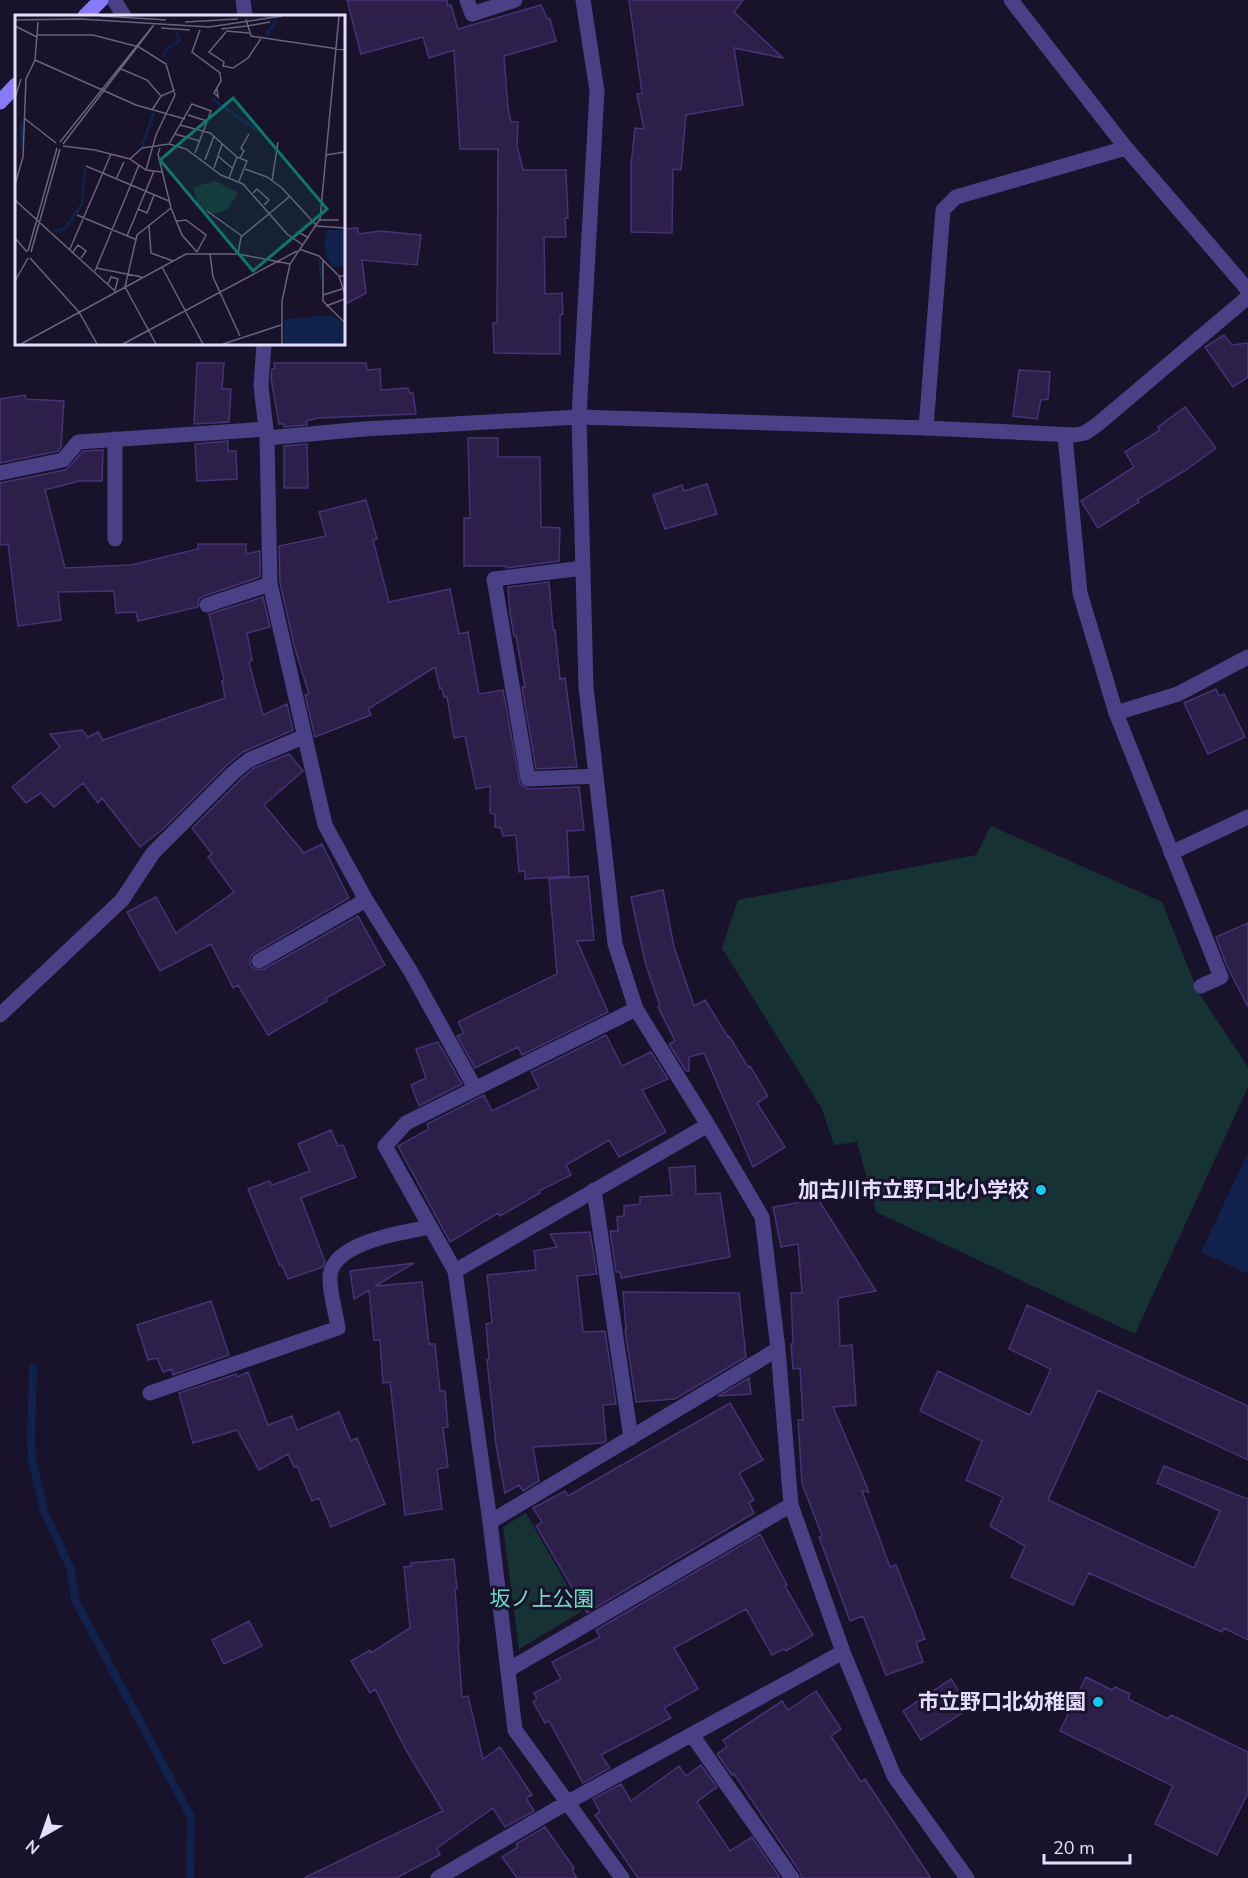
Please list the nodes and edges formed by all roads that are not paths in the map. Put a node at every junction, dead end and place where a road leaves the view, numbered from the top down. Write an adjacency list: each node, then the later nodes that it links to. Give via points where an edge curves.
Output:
1 (101, 0): 8 (main road)
2 (114, 0): 9 (street)
3 (243, 0): 10 (street)
4 (467, 0): 5 (street, via 472,14)
5 (515, 0)
6 (583, 0): 17 (street, via 597,91)
7 (1011, 0): 13 (street)
8 (86, 15)
9 (123, 15)
10 (245, 15)
11 (15, 86): 12 (main road)
12 (0, 102)
13 (1126, 148): 14 (street); 18 (street, via 956,197 943,210)
14 (1248, 290)
15 (1248, 297): 20 (street, via 1098,424 1085,433)
16 (264, 345): 19 (street, via 261,386)
17 (579, 417): 18 (street); 19 (street); 24 (street)
18 (926, 428): 20 (street)
19 (266, 434): 21 (street); 25 (street)
20 (1065, 436): 28 (street, via 1080,593)
21 (115, 439): 22 (street, via 78,442 63,460); 23 (street)
22 (0, 472)
23 (115, 539)
24 (583, 568): 30 (street, via 586,687); 30 (street, via 494,579 528,779)
25 (270, 584): 26 (street); 29 (street)
26 (207, 605)
27 (1248, 657): 28 (street, via 1178,694)
28 (1116, 713): 32 (street)
29 (305, 736): 33 (street, via 325,825); 37 (street, via 249,760 234,771 153,853 122,900)
30 (596, 776): 36 (street, via 615,944)
31 (1248, 817): 32 (street)
32 (1171, 853): 35 (street, via 1221,977)
33 (366, 900): 34 (street); 38 (street)
34 (259, 961)
35 (1201, 986)
36 (636, 1009): 38 (street); 39 (street)
37 (0, 1015)
38 (476, 1088): 41 (street, via 406,1123 385,1146)
39 (708, 1125): 40 (street); 43 (street, via 762,1217)
40 (594, 1190): 42 (street); 45 (street)
41 (430, 1227): 42 (street); 44 (street, via 377,1238 335,1262 330,1276 338,1328)
42 (455, 1271): 47 (street)
43 (778, 1349): 45 (street); 46 (street)
44 (150, 1393)
45 (631, 1438): 47 (street)
46 (791, 1505): 48 (street); 49 (street)
47 (490, 1522): 49 (street)
48 (843, 1652): 50 (street); 55 (street, via 894,1776)
49 (507, 1670): 51 (street, via 515,1730)
50 (692, 1735): 51 (street); 54 (street)
51 (568, 1802): 52 (street); 53 (street)
52 (448, 1875)
53 (621, 1878)
54 (792, 1878)
55 (967, 1878)

